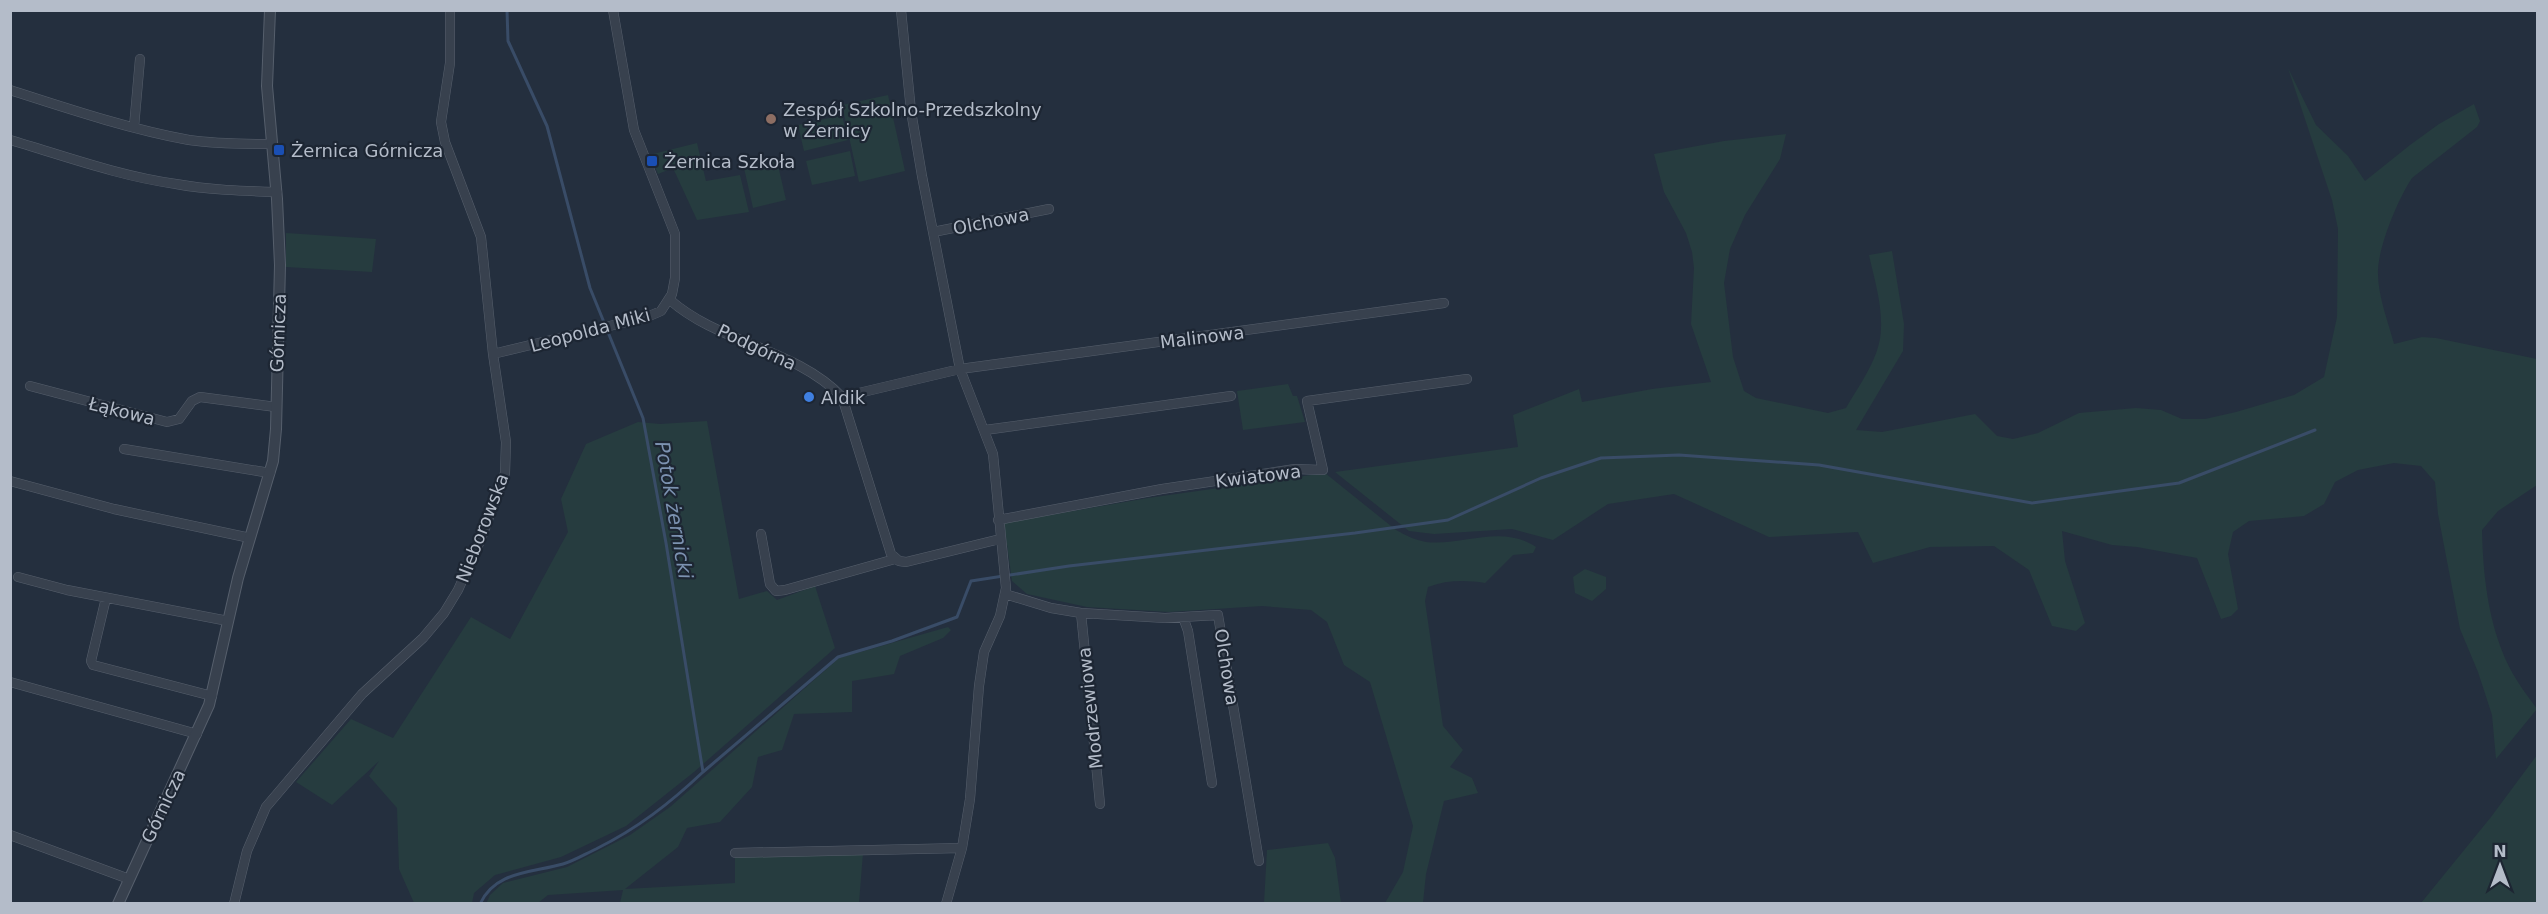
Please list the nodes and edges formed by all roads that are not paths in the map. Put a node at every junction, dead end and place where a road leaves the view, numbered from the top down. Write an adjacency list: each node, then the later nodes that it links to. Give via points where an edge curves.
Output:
1 (270, 10): 9 (street, Górnicza, via 267,75)
2 (450, 10): 15 (street, Nieborowska, via 450,63 441,122 480,231)
3 (613, 10): 13 (street, Leopolda Miki, via 634,130 674,227 675,278)
4 (901, 10): 12 (street, Olchowa, via 911,111)
5 (140, 59): 7 (street)
6 (10, 90): 7 (street)
7 (134, 127): 9 (street, via 190,140)
8 (10, 140): 10 (street, via 125,174 174,184)
9 (272, 144): 10 (street, Górnicza)
10 (277, 192): 21 (street, Górnicza, via 280,265)
11 (1049, 210): 12 (street, Olchowa)
12 (933, 232): 16 (street, Olchowa)
13 (670, 300): 15 (street, Leopolda Miki, via 655,314); 20 (street, Podgórna, via 690,316 816,375)
14 (1444, 303): 16 (street, Malinowa)
15 (493, 354): 48 (street, Nieborowska, via 506,442 505,474 458,590 435,624 362,694 266,807 247,851)
16 (960, 369): 20 (street); 22 (street, Olchowa)
17 (1467, 379): 26 (street, Kwiatowa, via 1306,401 1323,470 1295,469 1184,486)
18 (30, 386): 21 (street, Łąkowa, via 167,422 179,419 192,401 200,397)
19 (1231, 396): 22 (street)
20 (842, 397): 30 (street)
21 (276, 407): 24 (street, Górnicza)
22 (985, 430): 26 (street, Olchowa, via 993,454)
23 (124, 449): 24 (street)
24 (270, 473): 28 (street, Górnicza)
25 (10, 482): 28 (street)
26 (998, 520): 29 (street, Olchowa)
27 (761, 534): 30 (street, via 770,584 776,591)
28 (250, 538): 36 (street, Górnicza)
29 (1000, 539): 30 (street, via 906,562); 32 (street, Olchowa)
30 (895, 559)
31 (18, 577): 33 (street)
32 (1005, 594): 34 (street, Olchowa); 43 (street, Olchowa, via 984,652)
33 (106, 598): 36 (street); 38 (street, via 93,665)
34 (1081, 613): 35 (street, Olchowa); 41 (street, Modrzewiowa)
35 (1183, 617): 40 (street); 45 (street, Olchowa, via 1218,615)
36 (228, 621): 38 (street, Górnicza)
37 (10, 682): 39 (street)
38 (212, 696): 39 (street, Górnicza)
39 (197, 734): 46 (street, Górnicza)
40 (1212, 783)
41 (1100, 804)
42 (10, 835): 46 (street)
43 (962, 848): 44 (street); 49 (street, Olchowa)
44 (735, 853)
45 (1259, 861)
46 (129, 879): 47 (street, Górnicza)
47 (118, 903)
48 (234, 903)
49 (946, 903)

